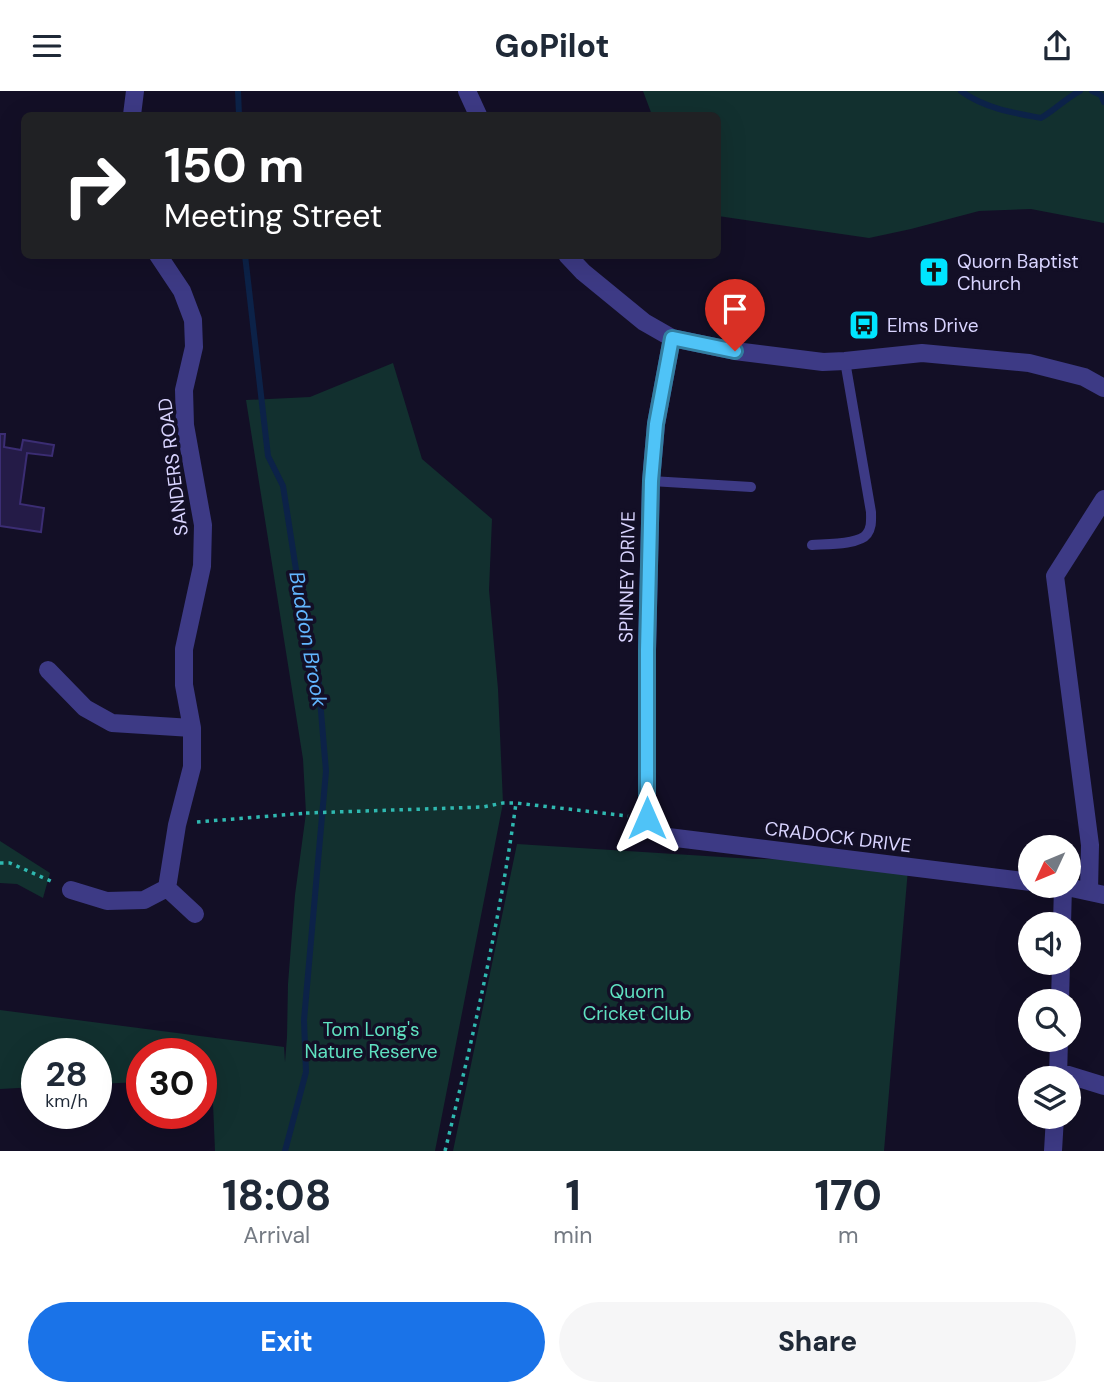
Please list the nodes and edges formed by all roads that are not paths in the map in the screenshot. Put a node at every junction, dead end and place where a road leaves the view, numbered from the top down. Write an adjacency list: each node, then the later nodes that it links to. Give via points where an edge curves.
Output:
1 (135, 91): 3 (street)
2 (467, 91): 4 (street)
3 (132, 112)
4 (477, 112)
5 (161, 259): 15 (street, SANDERS ROAD, via 182,291 193,320 194,347 184,390 185,425 203,526 202,566 184,649 184,685)
6 (572, 259): 7 (street, via 643,322)
7 (672, 338): 8 (street, via 735,351); 10 (street, SPINNEY DRIVE)
8 (845, 361): 9 (street, via 922,353 1029,363 1084,377); 13 (lane, via 871,525 863,538 855,541)
9 (1104, 389)
10 (651, 481): 11 (lane); 16 (street, SPINNEY DRIVE)
11 (751, 487)
12 (1104, 499): 20 (street, via 1055,576)
13 (812, 545)
14 (48, 670): 15 (street, via 85,708 112,723)
15 (192, 728): 18 (street, SANDERS ROAD, via 192,767)
16 (647, 818): 17 (street, CRADOCK DRIVE, via 668,837)
17 (1018, 880)
18 (167, 888): 19 (street, via 144,900 120,901); 21 (street)
19 (71, 890)
20 (1097, 893)
21 (195, 914)
22 (1081, 1080): 23 (street)
23 (1104, 1086)
24 (1054, 1129): 25 (street)
25 (1053, 1151)

